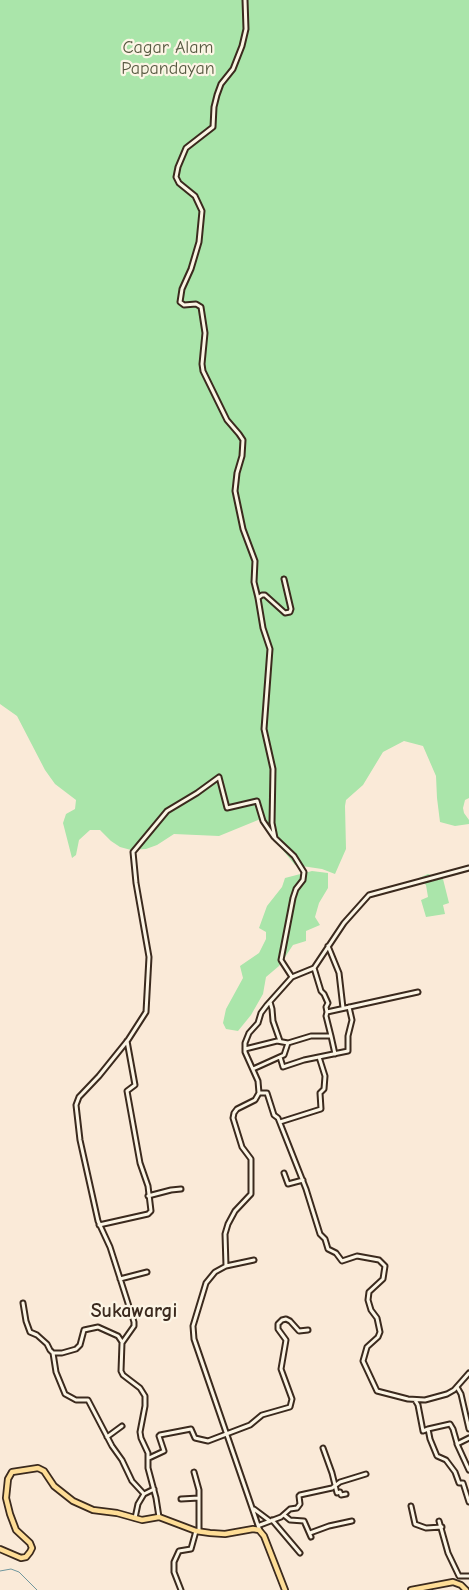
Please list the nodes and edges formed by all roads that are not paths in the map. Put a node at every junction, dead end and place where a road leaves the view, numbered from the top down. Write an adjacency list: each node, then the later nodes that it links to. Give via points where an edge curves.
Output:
1 (245, 0): 3 (street, via 246,29 242,46 217,95 213,127 186,148 176,177 195,196 202,211 199,242 180,302 201,307 205,333 203,371 226,420 242,440 235,496 245,536 255,559 254,582)
2 (284, 579): 3 (street, via 292,609 290,612 285,614 265,595)
3 (258, 598): 4 (street, via 270,649 264,729 273,769)
4 (274, 838): 8 (street, via 294,856 304,872 293,898 281,960); 15 (street, via 263,821 257,801 227,808 219,777 167,811 133,852 149,957 146,1012)
5 (469, 868): 6 (street, via 369,895)
6 (328, 946): 7 (street); 12 (street, via 339,973)
7 (314, 968): 8 (street); 13 (street, via 328,1003)
8 (292, 977): 10 (street)
9 (418, 992): 11 (street)
10 (270, 1002): 16 (street); 18 (street, via 249,1033)
11 (349, 1007): 12 (street); 19 (street, via 352,1020 349,1050)
12 (343, 1008): 13 (street)
13 (327, 1012): 14 (street)
14 (331, 1036): 17 (street, via 311,1036); 19 (street)
15 (127, 1041): 28 (street, via 135,1086 128,1091); 29 (street, via 79,1097 76,1105 80,1140)
16 (280, 1041): 17 (street); 18 (street)
17 (288, 1043): 20 (street)
18 (245, 1049): 22 (street)
19 (335, 1054): 21 (street)
20 (280, 1057): 21 (street, via 283,1067); 22 (street)
21 (319, 1057): 24 (street, via 326,1076 320,1093 321,1109)
22 (253, 1070): 23 (street, via 258,1081)
23 (258, 1093): 24 (street, via 266,1092); 31 (street, via 255,1100 237,1109 233,1118 242,1147 251,1159 251,1194 228,1224 225,1234)
24 (280, 1122): 26 (street)
25 (284, 1173): 26 (street, via 288,1184)
26 (303, 1180): 40 (street, via 328,1250 336,1253 342,1261 357,1256 379,1260 385,1266 383,1279 369,1292 368,1300 378,1318 380,1332 363,1360 377,1391)
27 (181, 1190): 28 (street)
28 (148, 1196): 29 (street, via 150,1213)
29 (100, 1224): 33 (street)
30 (254, 1260): 31 (street)
31 (226, 1266): 44 (street, via 215,1272 206,1283 193,1326 194,1339)
32 (146, 1272): 33 (street)
33 (120, 1279): 36 (street, via 134,1322)
34 (23, 1304): 37 (street, via 30,1332 47,1344)
35 (308, 1330): 44 (street, via 300,1331 286,1319 278,1324 286,1340 281,1369 291,1405 262,1415 250,1425)
36 (122, 1343): 37 (street, via 118,1336 98,1327 84,1330 76,1349); 49 (street, via 122,1374 145,1396 140,1432)
37 (53, 1354): 45 (street, via 63,1391 74,1399 88,1400)
38 (469, 1373): 39 (street)
39 (457, 1387): 40 (street, via 447,1394); 42 (street, via 462,1394)
40 (415, 1400): 43 (street, via 423,1431)
41 (122, 1426): 45 (street)
42 (469, 1428)
43 (428, 1429): 47 (street, via 450,1424); 59 (street, via 436,1454 446,1460 459,1483 463,1483)
44 (227, 1434): 49 (street, via 208,1441 195,1438 191,1429 164,1433 159,1436 164,1451); 61 (street)
45 (107, 1437): 55 (street, via 131,1479)
46 (469, 1438): 47 (street)
47 (457, 1443): 50 (street)
48 (322, 1448): 53 (street)
49 (149, 1458): 54 (street, via 149,1474)
50 (469, 1470)
51 (194, 1472): 57 (street)
52 (366, 1474): 53 (street)
53 (334, 1487): 56 (street, via 337,1493); 62 (street, via 300,1495 299,1507)
54 (154, 1489): 55 (street); 63 (street)
55 (144, 1494): 64 (street)
56 (346, 1494)
57 (199, 1498): 58 (street); 70 (street)
58 (181, 1500)
59 (469, 1502)
60 (411, 1506): 68 (street, via 415,1524 426,1528)
61 (253, 1509): 65 (street); 69 (street)
62 (284, 1515): 65 (street); 66 (street, via 290,1520 304,1521 310,1535 329,1526)
63 (159, 1517): 64 (main road); 70 (main road)
64 (135, 1518): 71 (main road, via 87,1508 54,1486 42,1470 25,1469 12,1472 8,1477 6,1498 16,1530 30,1544 31,1550 28,1556 21,1558)
65 (271, 1520): 69 (street); 72 (street)
66 (352, 1521)
67 (439, 1521): 68 (street)
68 (442, 1527): 74 (street, via 448,1553)
69 (260, 1528): 70 (main road, via 218,1534); 80 (main road)
70 (198, 1531): 79 (street, via 191,1549 179,1551 174,1562)
71 (0, 1549)
72 (300, 1553)
73 (469, 1576): 74 (street)
74 (460, 1577): 75 (street); 77 (street)
75 (453, 1582): 76 (main road); 77 (main road)
76 (438, 1584): 78 (main road); 82 (street)
77 (461, 1585): 83 (main road)
78 (420, 1589): 81 (main road)
79 (181, 1590)
80 (285, 1590)
81 (411, 1590)
82 (440, 1590)
83 (466, 1590)

